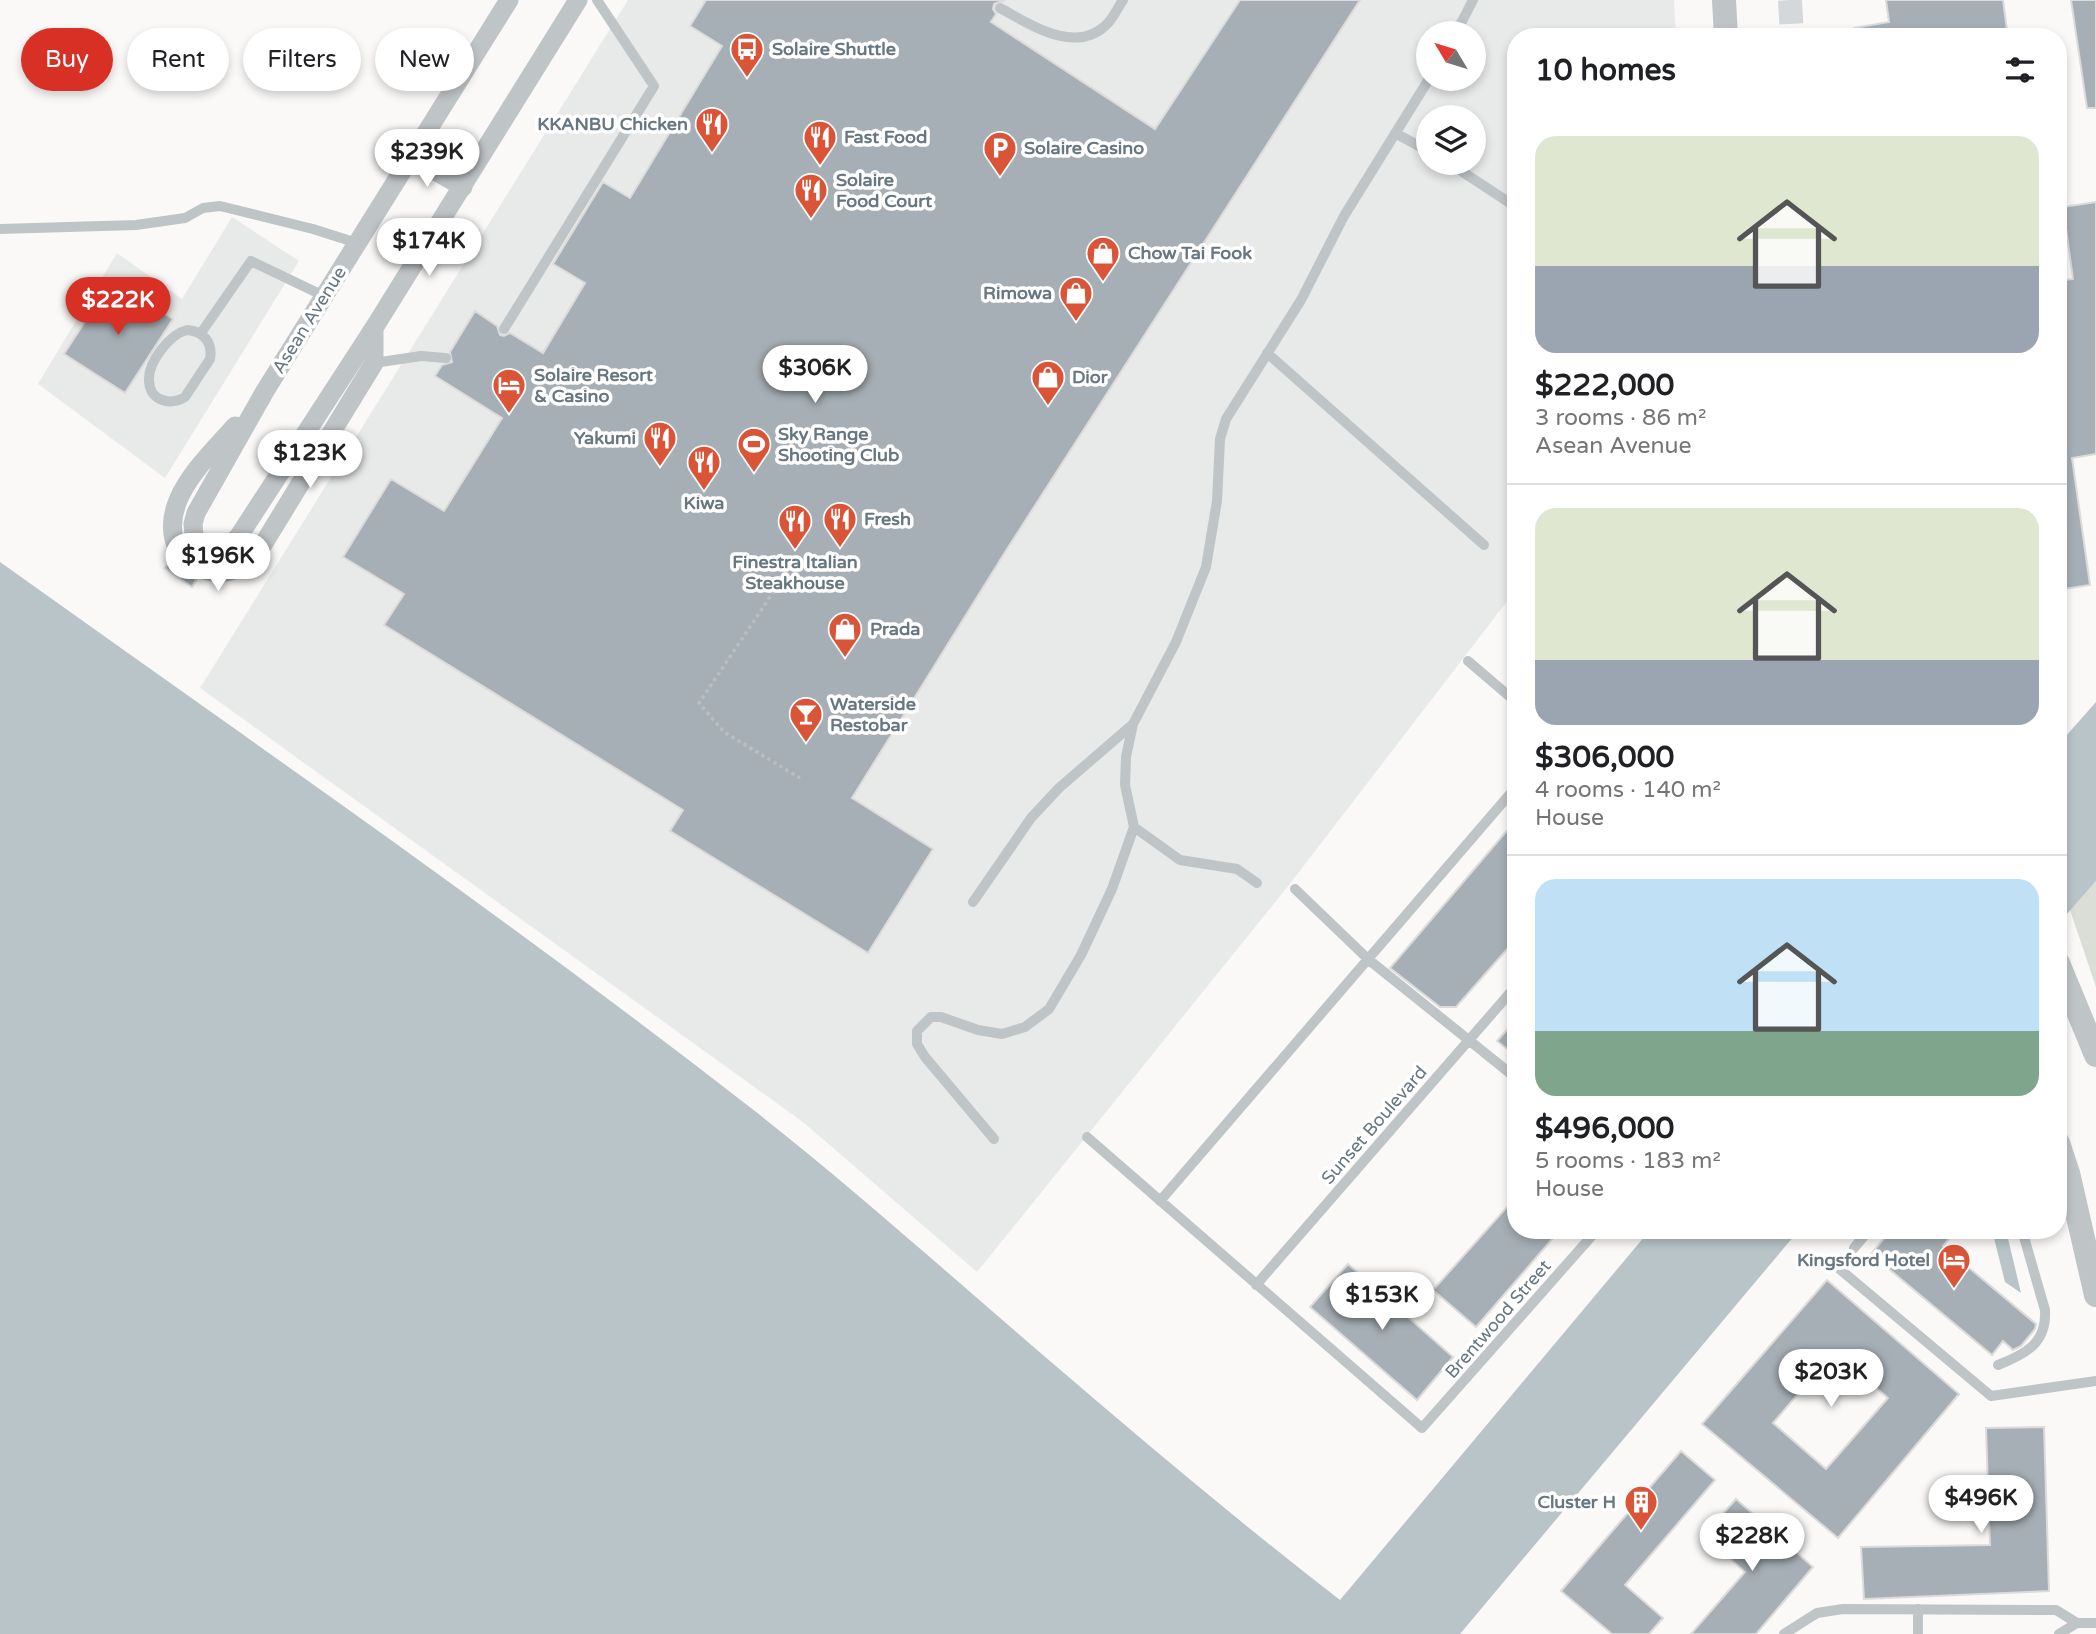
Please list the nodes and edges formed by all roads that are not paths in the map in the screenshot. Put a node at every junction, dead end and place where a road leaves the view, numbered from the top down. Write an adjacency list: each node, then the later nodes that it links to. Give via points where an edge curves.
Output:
1 (509, 0): 13 (street, Asean Avenue)
2 (578, 0): 15 (street)
3 (597, 0): 21 (lane, via 654,86)
4 (1124, 0): 7 (lane, via 1108,23 1085,38 1061,37)
5 (1473, 0): 8 (lane)
6 (1724, 0): 9 (street)
7 (1000, 8)
8 (1462, 21)
9 (1726, 28)
10 (1421, 91): 11 (lane)
11 (1395, 132): 12 (lane); 23 (lane)
12 (1416, 144)
13 (411, 156): 15 (street); 18 (street, Asean Avenue)
14 (1467, 175): 16 (lane)
15 (463, 187): 20 (street)
16 (1507, 201)
17 (0, 229): 18 (lane, via 135,225 185,218 203,208 220,206)
18 (357, 243): 19 (street, Asean Avenue)
19 (324, 296): 22 (lane, via 251,261); 26 (street, Asean Avenue, via 265,391 180,498 171,528)
20 (374, 328): 24 (street); 24 (street, via 239,537 206,560 216,573 236,569 257,553)
21 (504, 329)
22 (201, 333): 22 (lane, via 180,331 170,340 150,373 150,387 159,398 172,402 190,392 210,359 209,344)
23 (1268, 354): 27 (lane); 30 (lane, via 1226,419 1206,567 1176,642)
24 (374, 356): 25 (lane)
25 (446, 358)
26 (187, 543)
27 (1483, 545)
28 (1468, 661): 29 (lane)
29 (1507, 694)
30 (1133, 724): 32 (lane, via 1125,785); 35 (lane, via 1031,818)
31 (1507, 798): 36 (lane)
32 (1134, 827): 33 (lane, via 1180,860 1237,869); 43 (lane, via 1112,889 1049,1009 1025,1027 1002,1034 931,1017 917,1031 917,1044 925,1058)
33 (1257, 883)
34 (1295, 889): 36 (lane)
35 (972, 902)
36 (1369, 960): 39 (lane); 45 (lane)
37 (2067, 983): 40 (street)
38 (1507, 996): 39 (lane, Sunset Boulevard)
39 (1469, 1040): 41 (lane); 51 (lane, Sunset Boulevard)
40 (2096, 1055)
41 (1507, 1071)
42 (1087, 1138): 45 (lane)
43 (994, 1139)
44 (2067, 1170): 52 (street)
45 (1160, 1201): 51 (lane)
46 (1589, 1239): 51 (lane, Brentwood Street, via 1422,1429)
47 (1862, 1239): 49 (lane)
48 (2025, 1239): 53 (lane, via 2045,1322 2032,1348)
49 (1854, 1248)
50 (1830, 1261): 54 (lane, via 1991,1396)
51 (1256, 1284)
52 (2096, 1295)
53 (1998, 1365)
54 (2096, 1381)
55 (1917, 1609): 56 (lane, via 2056,1610); 58 (lane, via 1817,1613); 59 (lane)
56 (2077, 1623): 57 (lane); 60 (lane)
57 (2096, 1623)
58 (1784, 1634)
59 (1918, 1634)
60 (2059, 1634)

